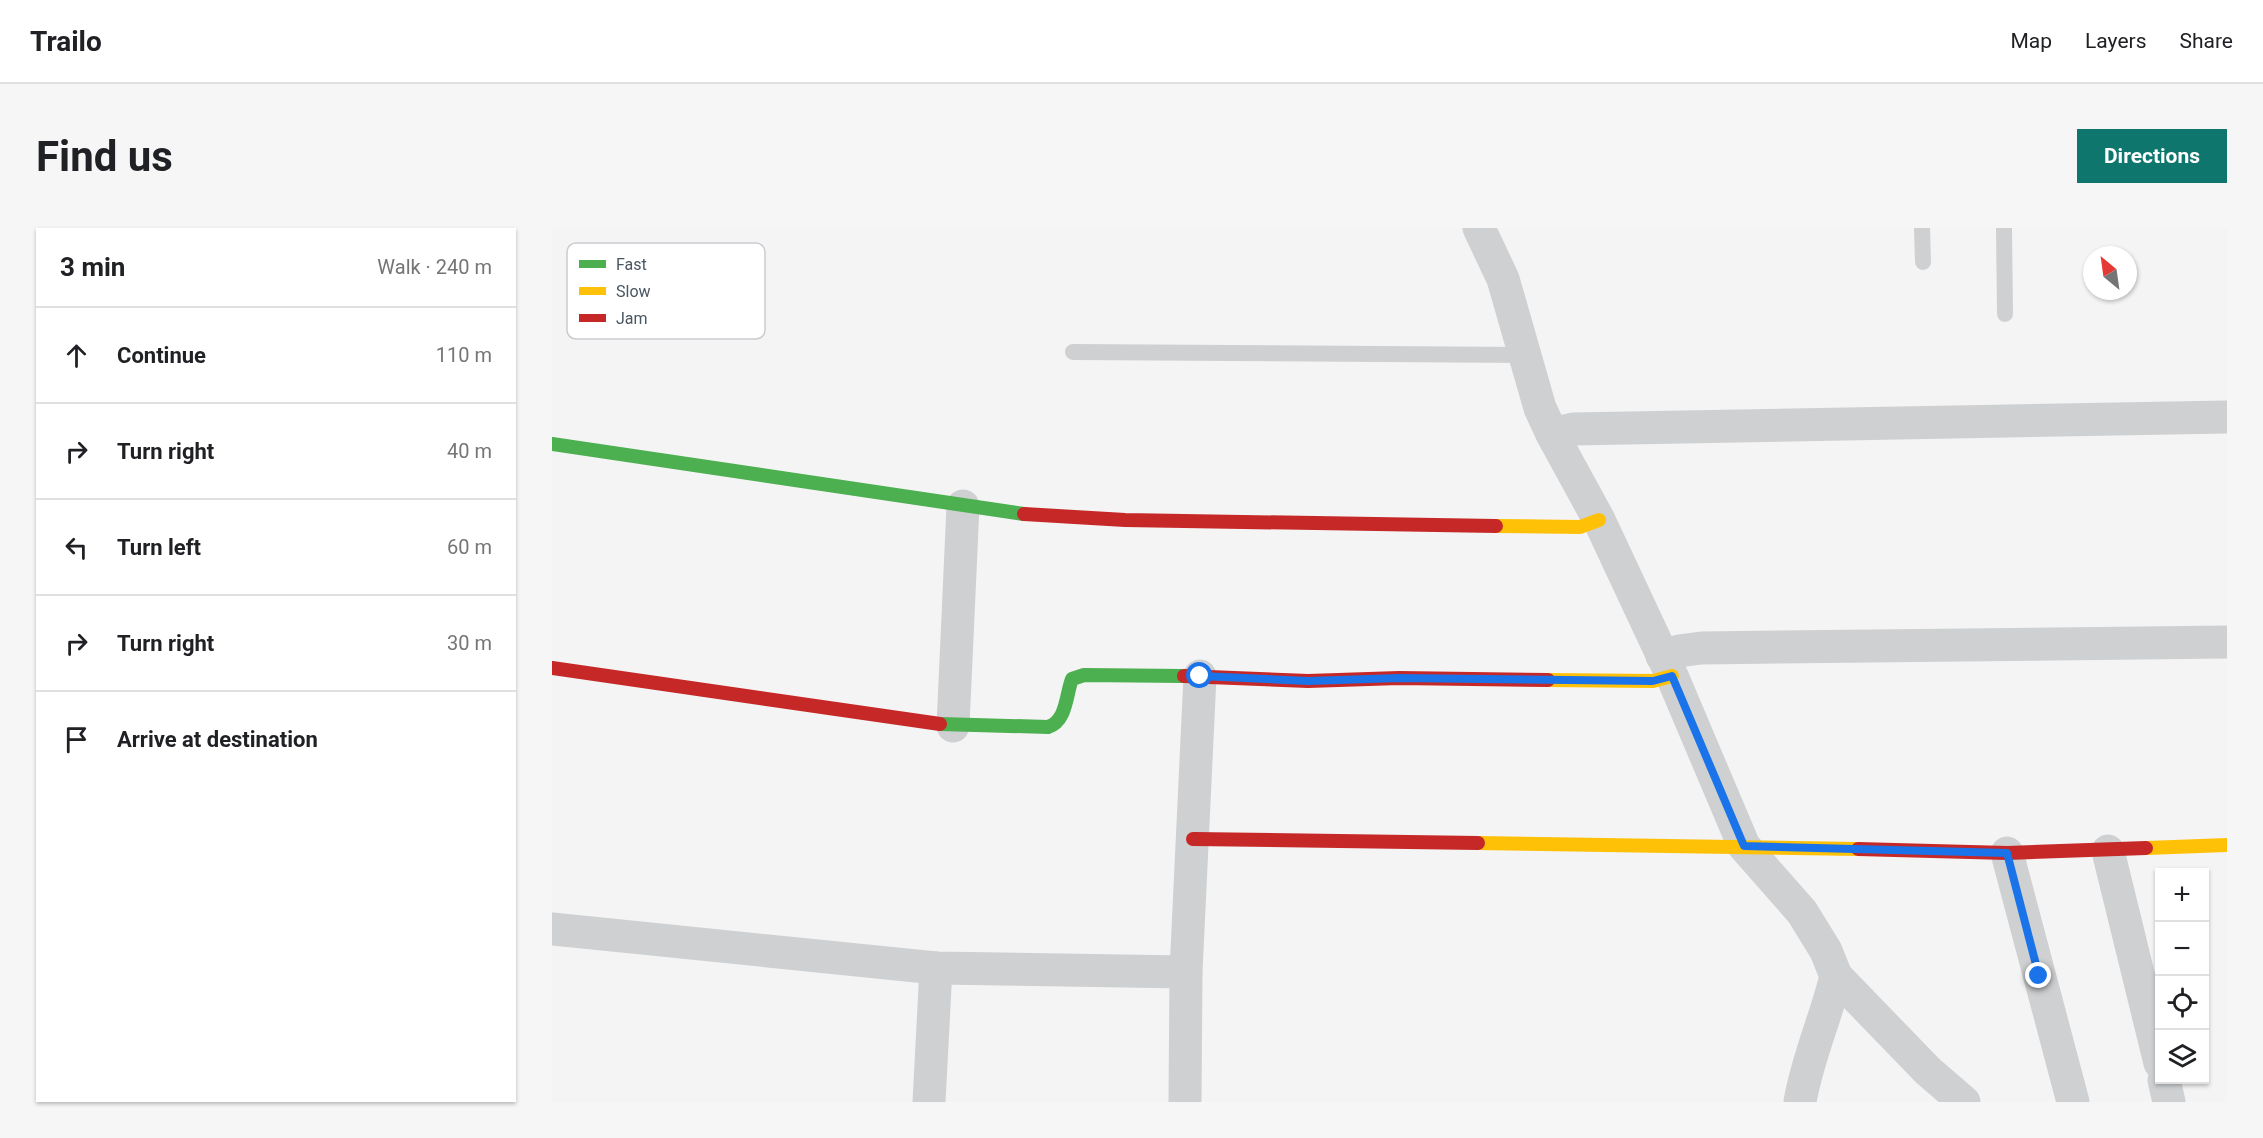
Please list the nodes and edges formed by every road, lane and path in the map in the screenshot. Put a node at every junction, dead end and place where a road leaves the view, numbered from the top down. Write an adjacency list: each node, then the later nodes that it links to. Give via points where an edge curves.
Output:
1 (1479, 228): 7 (street, via 1503,279)
2 (1922, 228): 4 (lane)
3 (2004, 228): 5 (lane)
4 (1923, 262)
5 (2005, 314)
6 (1073, 352): 7 (lane)
7 (1526, 355): 9 (street, via 1540,408)
8 (2227, 417): 9 (street, via 1573,429)
9 (1552, 434): 12 (street)
10 (552, 444): 11 (street)
11 (963, 506): 12 (street, via 1042,516 1137,520 1580,527); 17 (street)
12 (1599, 520): 14 (street)
13 (2227, 642): 14 (street, via 1701,648 1679,651)
14 (1667, 666): 16 (street, via 1653,681 1308,681); 20 (street)
15 (552, 668): 17 (street)
16 (1200, 676): 17 (street, via 1084,675 1072,679 1062,716 1055,724 1041,728); 18 (street)
17 (953, 726)
18 (1193, 839): 20 (street); 25 (street)
19 (2227, 845): 21 (street)
20 (1744, 846): 22 (street); 26 (street, via 1802,912)
21 (2108, 850): 22 (street); 27 (street)
22 (2007, 853): 33 (street)
23 (552, 929): 24 (street)
24 (936, 968): 25 (street); 29 (street)
25 (1186, 972): 30 (street)
26 (1836, 976): 31 (street); 32 (street, via 1928,1071)
27 (2155, 1043)
28 (2165, 1084): 34 (street)
29 (929, 1102)
30 (1185, 1102)
31 (1800, 1102)
32 (1964, 1102)
33 (2073, 1102)
34 (2169, 1102)

